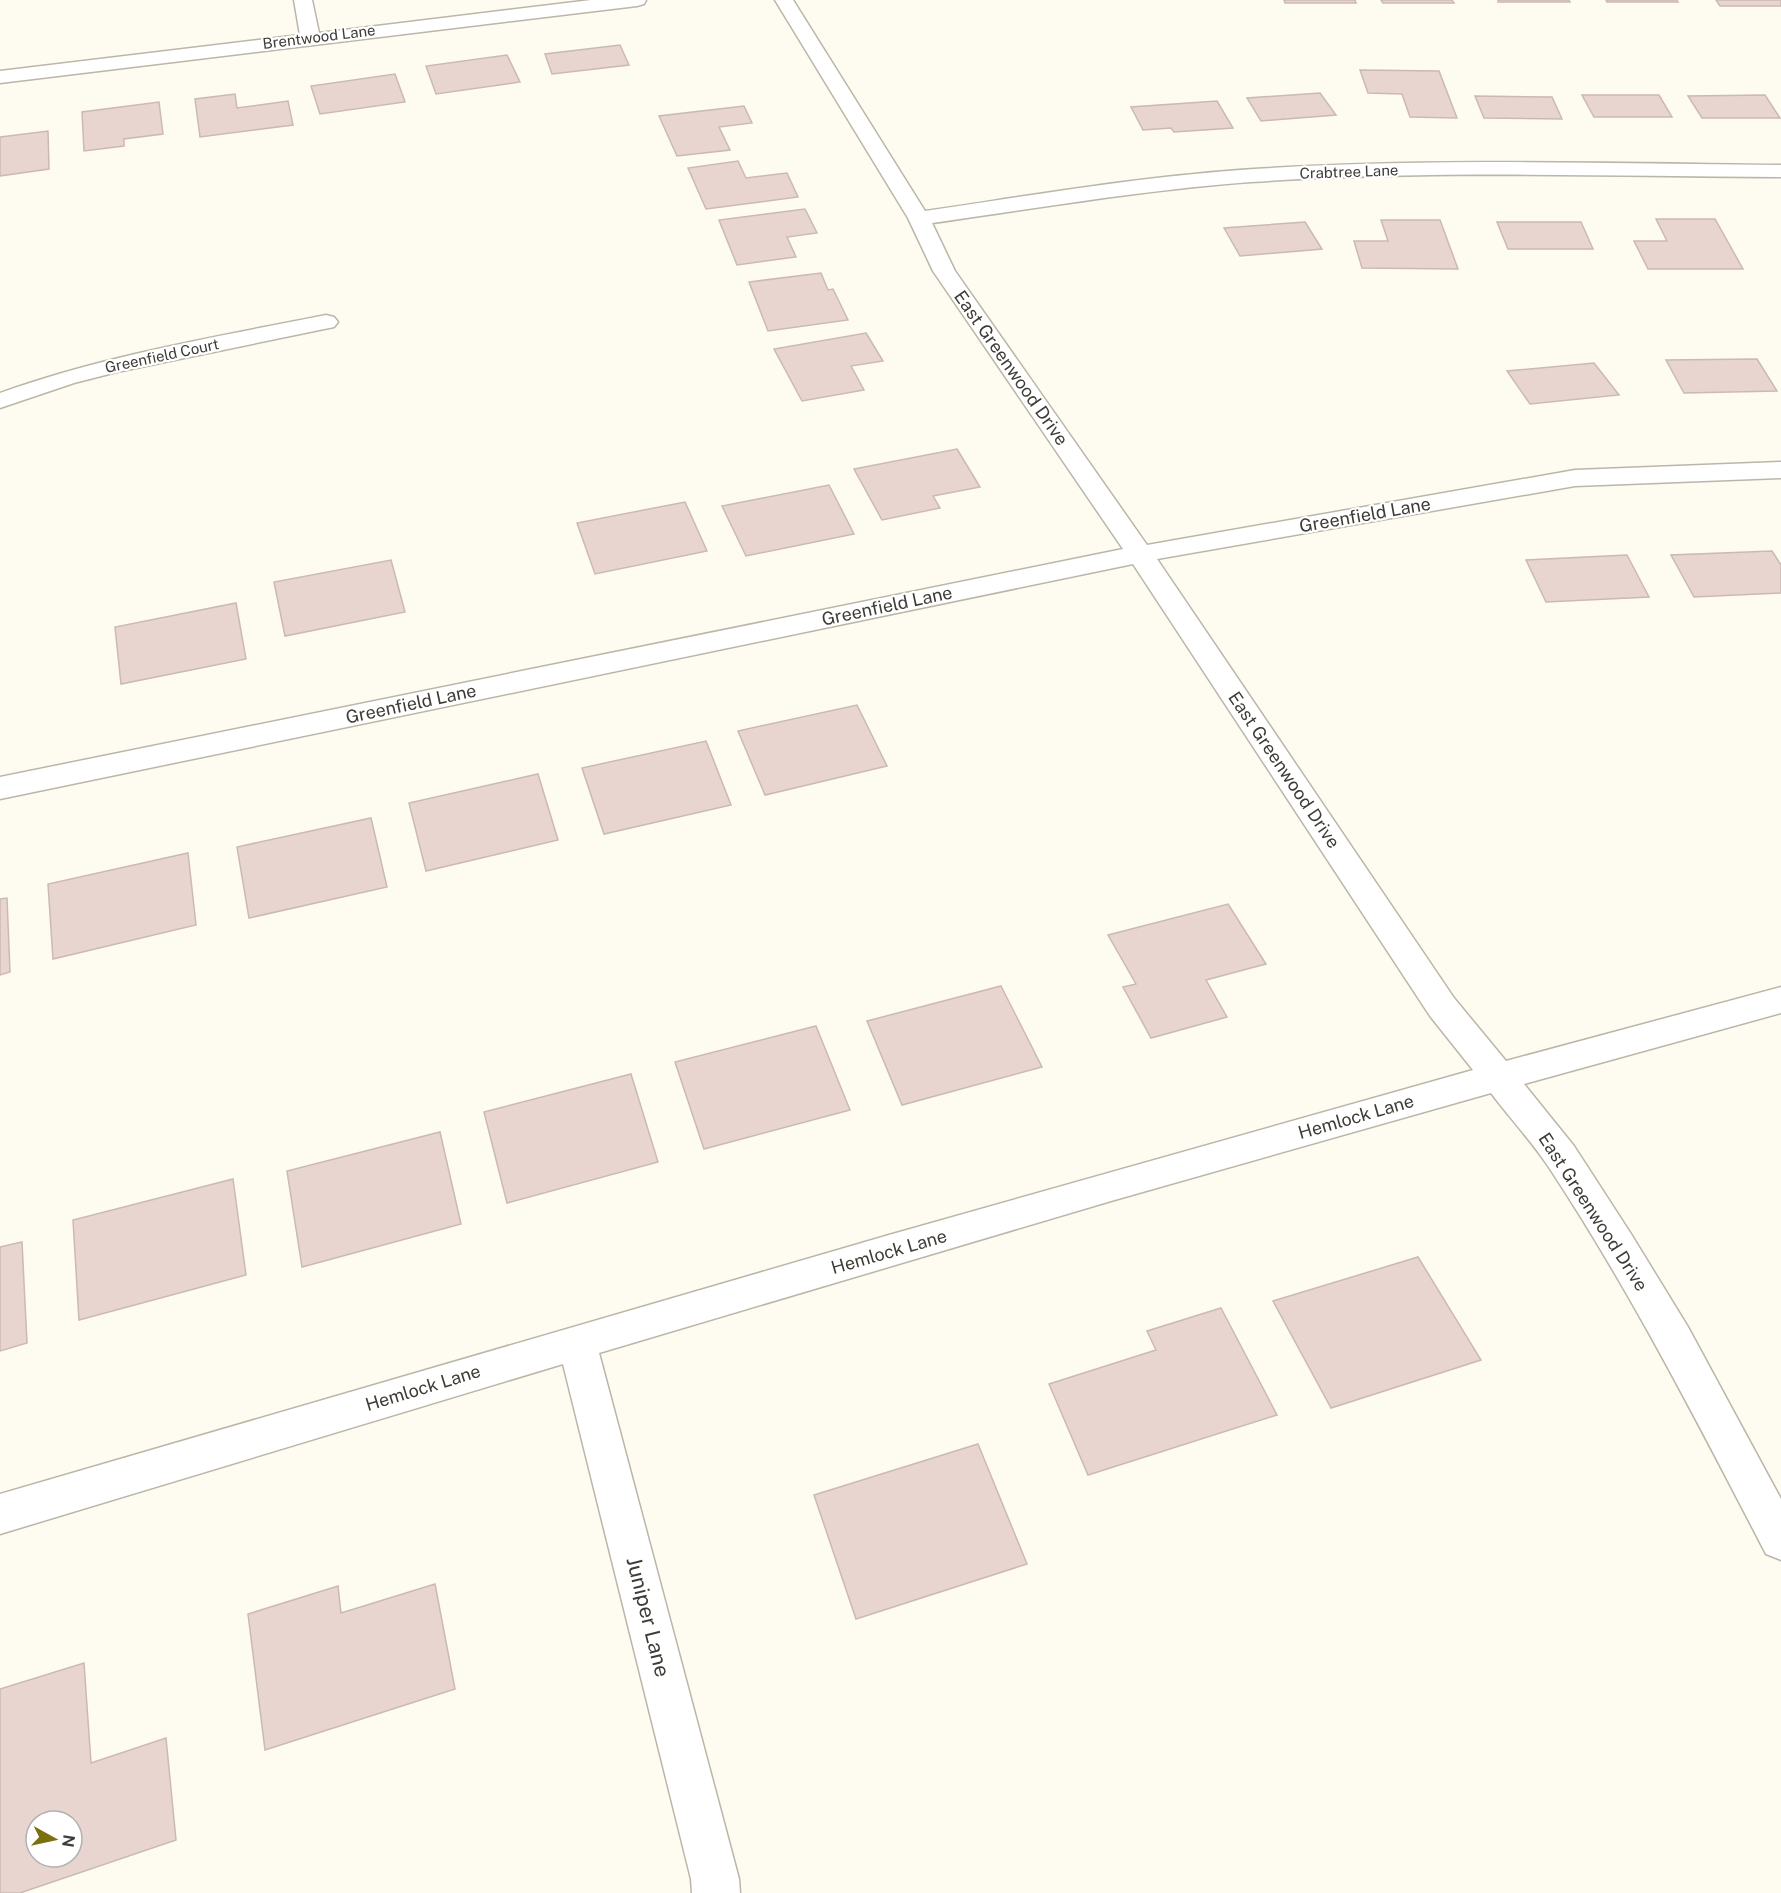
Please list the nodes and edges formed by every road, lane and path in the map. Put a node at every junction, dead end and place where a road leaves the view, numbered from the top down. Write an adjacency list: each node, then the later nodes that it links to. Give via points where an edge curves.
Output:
1 (303, 0): 4 (street)
2 (638, 0): 4 (street, Brentwood Lane)
3 (784, 0): 7 (street, East Greenwood Drive)
4 (310, 38): 5 (street, Brentwood Lane)
5 (0, 77)
6 (1781, 171): 7 (street, Crabtree Lane, via 1431,170 1292,174 1202,181)
7 (919, 218): 11 (street, East Greenwood Drive, via 944,272)
8 (326, 322): 9 (street, Greenfield Court, via 116,365)
9 (0, 401)
10 (1781, 470): 11 (street, Greenfield Lane, via 1575,478)
11 (1140, 554): 12 (street, Greenfield Lane); 14 (street, East Greenwood Drive, via 1442,1007)
12 (0, 788)
13 (1781, 1000): 14 (street, Hemlock Lane)
14 (1496, 1076): 15 (street, Hemlock Lane); 17 (street, East Greenwood Drive, via 1561,1156 1618,1245 1674,1339)
15 (577, 1342): 16 (street, Hemlock Lane); 18 (street, Juniper Lane)
16 (0, 1514)
17 (1781, 1540)
18 (716, 1893)

